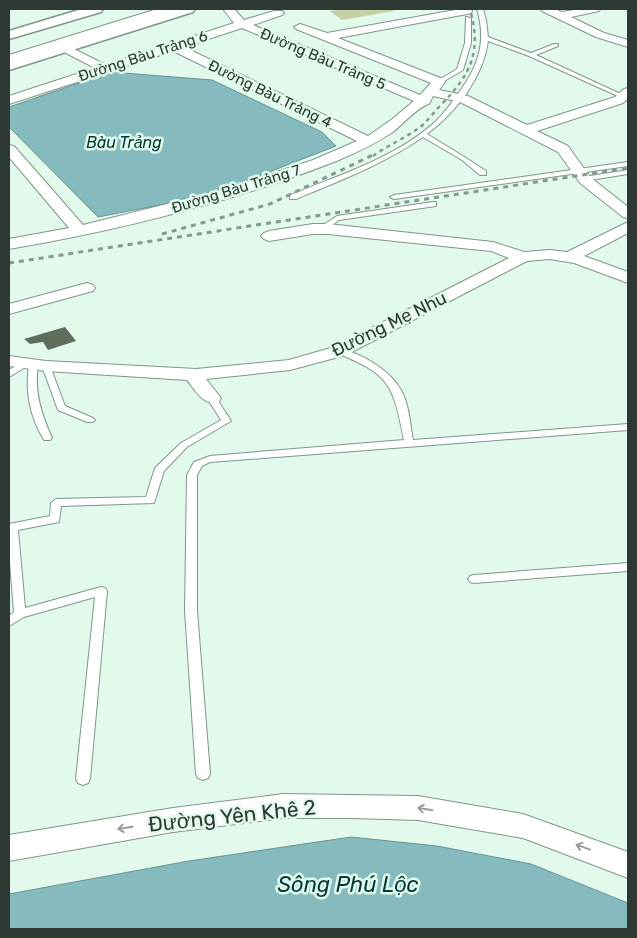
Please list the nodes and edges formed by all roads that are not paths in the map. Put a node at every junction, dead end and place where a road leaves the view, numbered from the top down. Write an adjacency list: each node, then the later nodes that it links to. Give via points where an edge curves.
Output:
1 (96, 9): 16 (street)
2 (113, 9): 19 (main road)
3 (132, 9): 26 (main road)
4 (153, 9): 26 (main road)
5 (172, 9): 26 (main road)
6 (188, 9): 23 (street)
7 (228, 9): 14 (street, Đường Bàu Trảng 5)
8 (480, 9): 18 (lane)
9 (546, 9): 13 (street)
10 (595, 9): 13 (street)
11 (278, 12): 14 (street, Đường Bàu Trảng 6)
12 (467, 12): 17 (street); 29 (lane, via 468,43 460,70)
13 (560, 16): 20 (street)
14 (240, 24): 22 (street, Đường Bàu Trảng 6); 27 (street, Đường Bàu Trảng 5)
15 (300, 27): 17 (street)
16 (9, 35)
17 (325, 37): 24 (street)
18 (486, 38): 25 (lane); 31 (lane, via 477,73)
19 (9, 40)
20 (628, 44)
21 (556, 45): 25 (lane)
22 (172, 46): 28 (street, Đường Bàu Trảng 6); 35 (street, Đường Bàu Trảng 4)
23 (66, 49): 26 (street); 28 (street)
24 (365, 53): 27 (street); 29 (street)
25 (531, 55): 30 (lane)
26 (10, 57)
27 (337, 64): 29 (street, Đường Bàu Trảng 5)
28 (104, 68): 32 (street, Đường Bàu Trảng 6)
29 (431, 92): 31 (street); 35 (street, Đường Bàu Trảng 7)
30 (623, 96): 33 (street)
31 (461, 99): 33 (street); 34 (lane)
32 (9, 100)
33 (526, 130): 40 (street, via 563,149)
34 (422, 134): 39 (lane); 41 (lane, via 386,156)
35 (368, 141): 47 (street, Đường Bàu Trảng 7, via 329,159 258,184 200,202)
36 (9, 149): 47 (street)
37 (628, 164): 40 (lane)
38 (628, 172): 40 (lane)
39 (482, 174)
40 (581, 174): 42 (lane); 44 (street)
41 (293, 197)
42 (394, 197)
43 (433, 204): 46 (lane, via 338,218)
44 (628, 214)
45 (628, 227): 51 (street)
46 (321, 229): 48 (street, Đường Mẹ Nhu); 50 (street, Đường Mẹ Nhu, via 494,247)
47 (80, 231): 49 (street, Đường Bàu Trảng 7)
48 (269, 236)
49 (9, 244)
50 (523, 257): 51 (street, Đường Mẹ Nhu, via 542,254); 55 (street, Đường Mẹ Nhu)
51 (569, 257): 52 (street, Đường Mẹ Nhu)
52 (628, 278)
53 (86, 288): 54 (street)
54 (9, 309)
55 (340, 351): 59 (street, Đường Mẹ Nhu, via 290,365); 64 (lane, via 362,360 382,374 396,390)
56 (9, 362): 57 (street, Đường Mẹ Nhu)
57 (36, 364): 58 (lane); 59 (street, Đường Mẹ Nhu); 61 (lane, via 61,408); 63 (lane, via 30,381 33,408)
58 (9, 374)
59 (193, 375): 60 (street)
60 (212, 398): 67 (lane, via 226,421 184,445 159,470 150,500 56,503 55,519 12,527)
61 (90, 420)
62 (628, 427): 64 (lane)
63 (47, 438)
64 (409, 443): 69 (lane, via 210,460 195,466 192,475 191,611)
65 (628, 567): 66 (lane)
66 (474, 579)
67 (20, 614): 68 (lane); 70 (lane, via 101,591)
68 (9, 622)
69 (203, 774)
70 (83, 779)
71 (9, 848): 72 (street, Đường Yên Khê 2, one-way to 71, via 523,826 418,808 352,806 283,806 172,820)
72 (628, 865)

